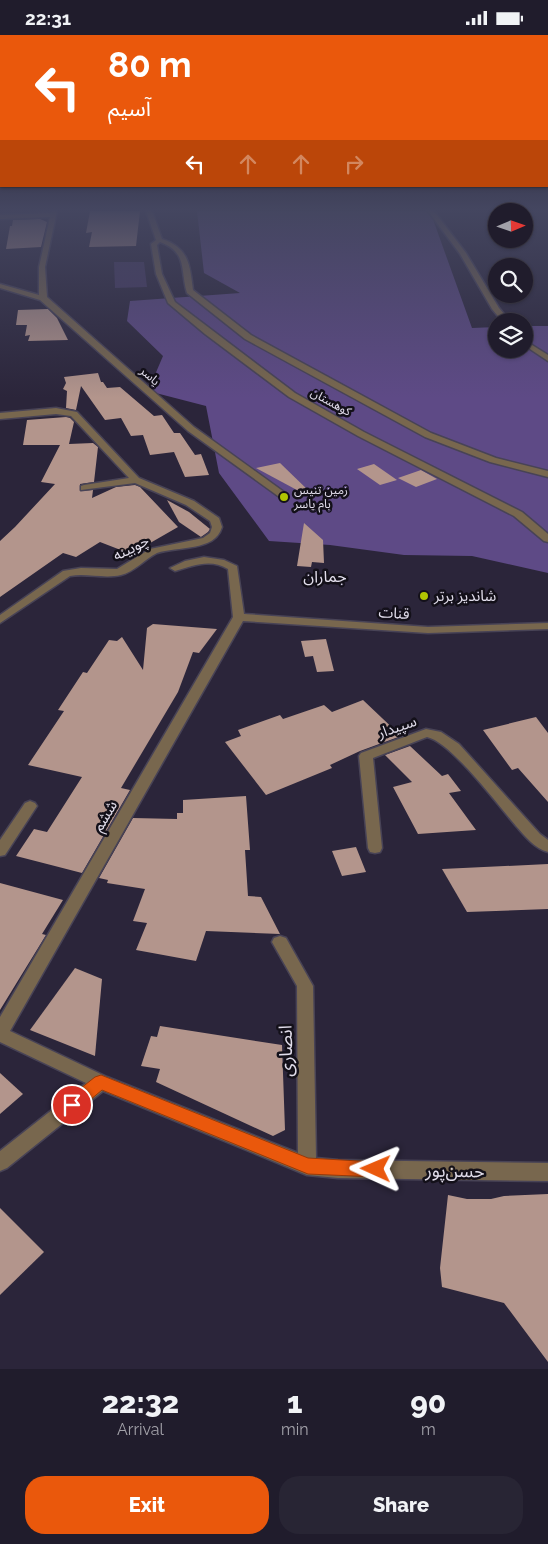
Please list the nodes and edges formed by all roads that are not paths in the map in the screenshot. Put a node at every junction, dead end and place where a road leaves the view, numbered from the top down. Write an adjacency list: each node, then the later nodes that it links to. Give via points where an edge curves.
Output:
1 (42, 273): 6 (street)
2 (159, 273): 15 (street, کوهستان, via 172,303 292,395 518,514)
3 (187, 273): 11 (street, کوهستان, via 190,291 248,337 428,435 493,460)
4 (475, 273): 7 (street)
5 (0, 286): 6 (street, یاسر)
6 (43, 299): 14 (street, یاسر, via 191,429)
7 (499, 313)
8 (533, 348): 9 (street)
9 (548, 359)
10 (0, 416): 12 (street, چوبینه, via 56,411 74,415)
11 (548, 475)
12 (136, 480): 13 (street); 18 (street, چوبینه, via 190,503 214,520 218,527 215,535 154,551 120,572 67,573)
13 (84, 488)
14 (281, 494)
15 (548, 539)
16 (175, 568): 17 (street, via 203,561 227,563 233,568)
17 (239, 617): 19 (street, قنات, via 428,630); 26 (street, ششم)
18 (0, 620)
19 (548, 626)
20 (30, 806): 24 (street)
21 (542, 837): 22 (street); 23 (street, سپیدار, via 454,747 436,735 426,733 366,756)
22 (548, 847)
23 (375, 849)
24 (0, 851)
25 (280, 942): 29 (street, انصاری, via 305,986)
26 (0, 1033): 27 (street, حسن‌پور)
27 (101, 1082): 28 (street); 29 (street, حسن‌پور)
28 (0, 1162)
29 (308, 1166): 30 (street, حسن‌پور)
30 (548, 1172)

